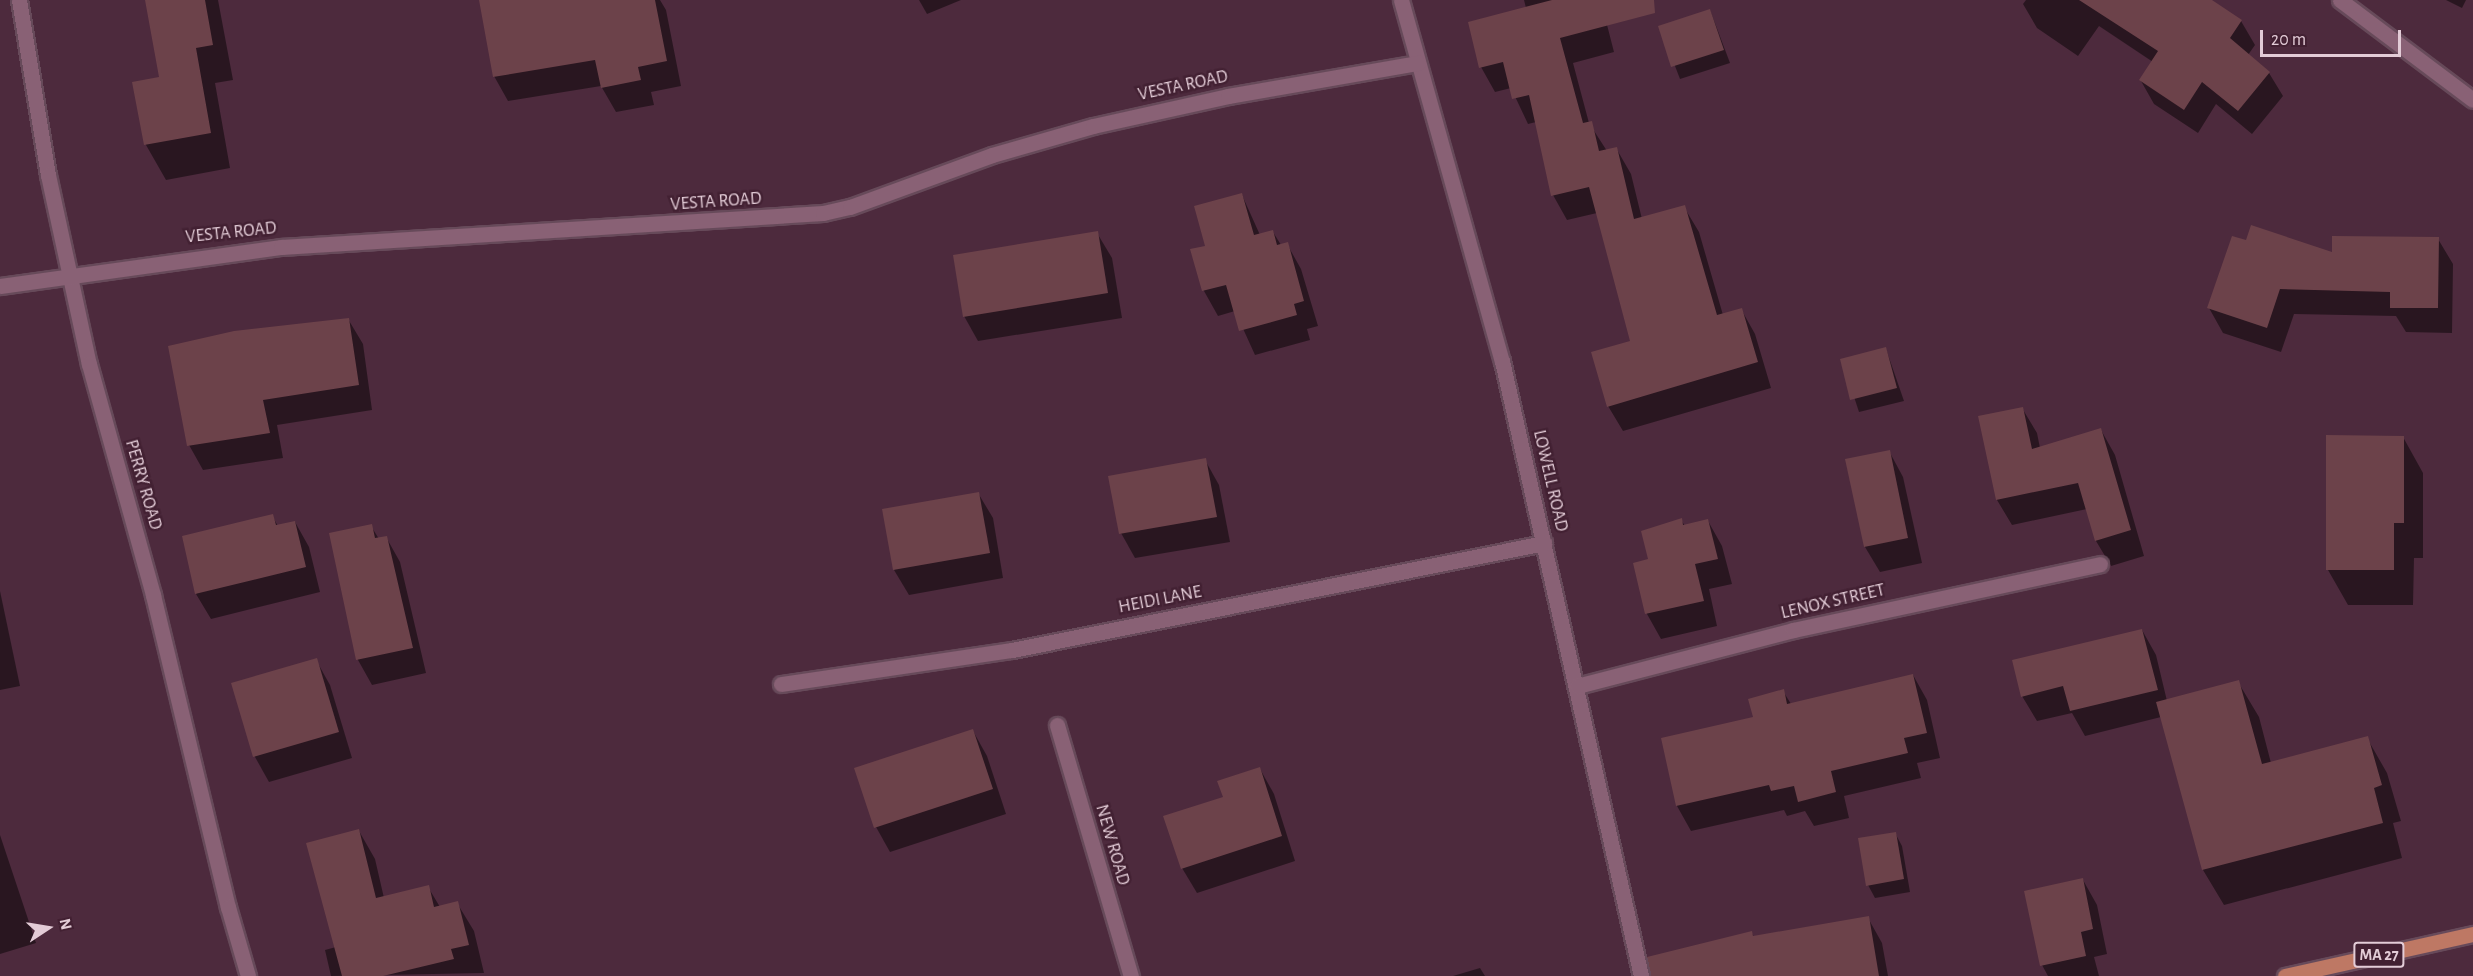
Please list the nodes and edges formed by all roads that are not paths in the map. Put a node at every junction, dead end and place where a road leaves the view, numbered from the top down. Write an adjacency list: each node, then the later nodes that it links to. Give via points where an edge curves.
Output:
1 (20, 0): 6 (street, PERRY ROAD)
2 (1401, 0): 4 (street, LOWELL ROAD)
3 (2340, 0): 5 (street)
4 (1418, 63): 6 (street, VESTA ROAD, via 1228,96 1093,126 992,155 850,207 823,213 281,247); 8 (street, LOWELL ROAD, via 1493,330)
5 (2473, 100)
6 (69, 276): 7 (street, VESTA ROAD); 14 (street, PERRY ROAD)
7 (0, 286)
8 (1544, 543): 10 (street, HEIDI LANE, via 1012,650); 11 (street, LOWELL ROAD)
9 (2100, 564): 11 (street, LENOX STREET, via 1804,628)
10 (781, 684)
11 (1577, 686): 16 (street, LOWELL ROAD)
12 (1057, 725): 15 (street, NEW ROAD)
13 (2473, 934): 17 (main road, MA 27)
14 (248, 976)
15 (1131, 976)
16 (1641, 976)
17 (2285, 976)

